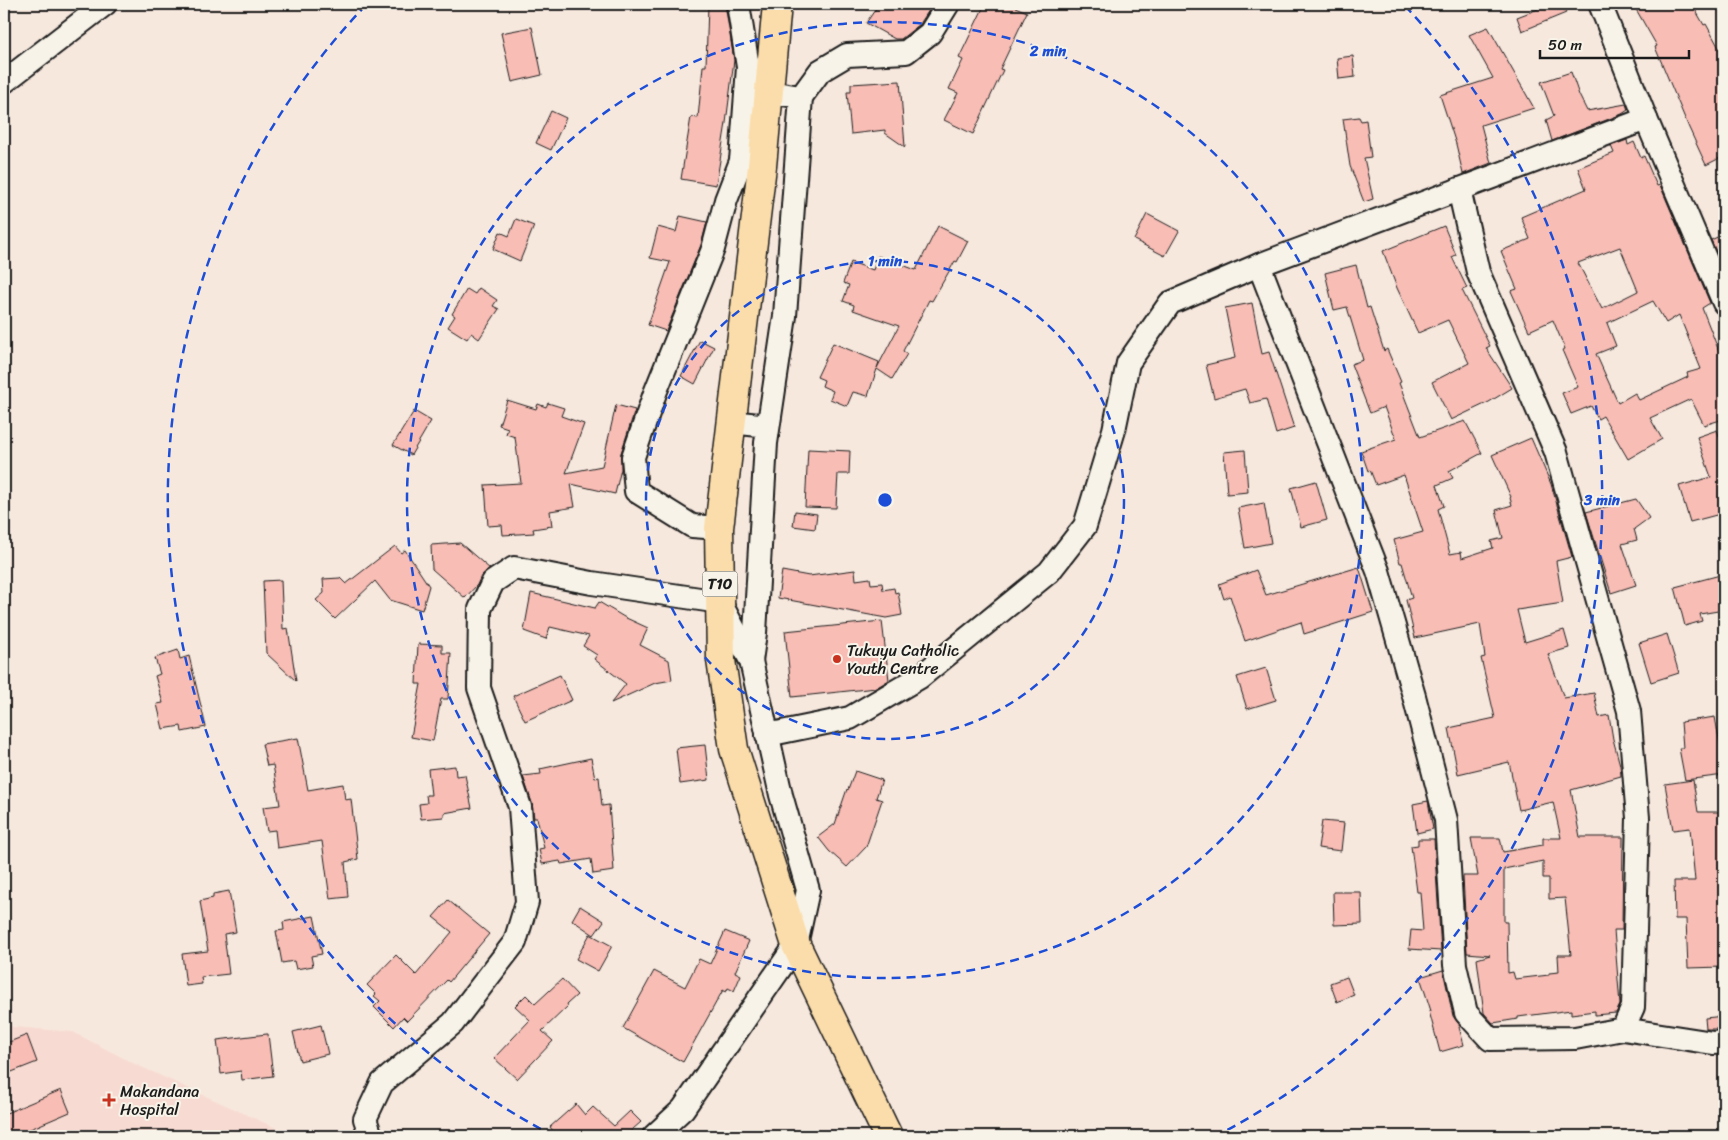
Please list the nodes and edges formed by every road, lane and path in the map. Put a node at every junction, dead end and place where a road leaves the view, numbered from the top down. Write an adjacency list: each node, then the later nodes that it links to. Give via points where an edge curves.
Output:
1 (104, 4): 6 (street)
2 (738, 4): 10 (street, via 748,67)
3 (777, 4): 7 (highway, T10)
4 (948, 4): 8 (street, via 930,33 906,52 847,55 820,71)
5 (1600, 4): 9 (street)
6 (4, 82)
7 (769, 92): 8 (street); 10 (highway, T10)
8 (800, 97): 15 (street, via 785,316)
9 (1646, 119): 11 (street); 13 (street)
10 (751, 163): 14 (highway, T10); 16 (street, via 726,200 713,249 633,457 636,491 692,526)
11 (1459, 189): 12 (street); 21 (street, via 1478,272 1556,452 1629,711 1638,818 1634,1007)
12 (1259, 265): 19 (street, via 1170,303 1128,363 1114,430 1085,526 1049,572 920,677 850,718); 21 (street, via 1378,570 1414,696 1446,820 1455,965 1466,1013 1490,1039 1575,1038)
13 (1724, 303)
14 (731, 422): 15 (street); 16 (highway, T10)
15 (768, 426): 18 (street)
16 (720, 528): 17 (highway, T10)
17 (720, 602): 18 (street); 20 (highway, T10, via 721,660 734,749); 23 (street, via 514,568 493,582 480,609 479,688 520,807 527,902 515,942 452,1023 382,1083 365,1119)
18 (751, 661): 19 (street)
19 (767, 735): 20 (street, via 780,795 808,890)
20 (796, 945): 24 (street, via 683,1109); 25 (highway, T10)
21 (1622, 1029): 22 (street)
22 (1724, 1042)
23 (371, 1136)
24 (654, 1136)
25 (888, 1136)

